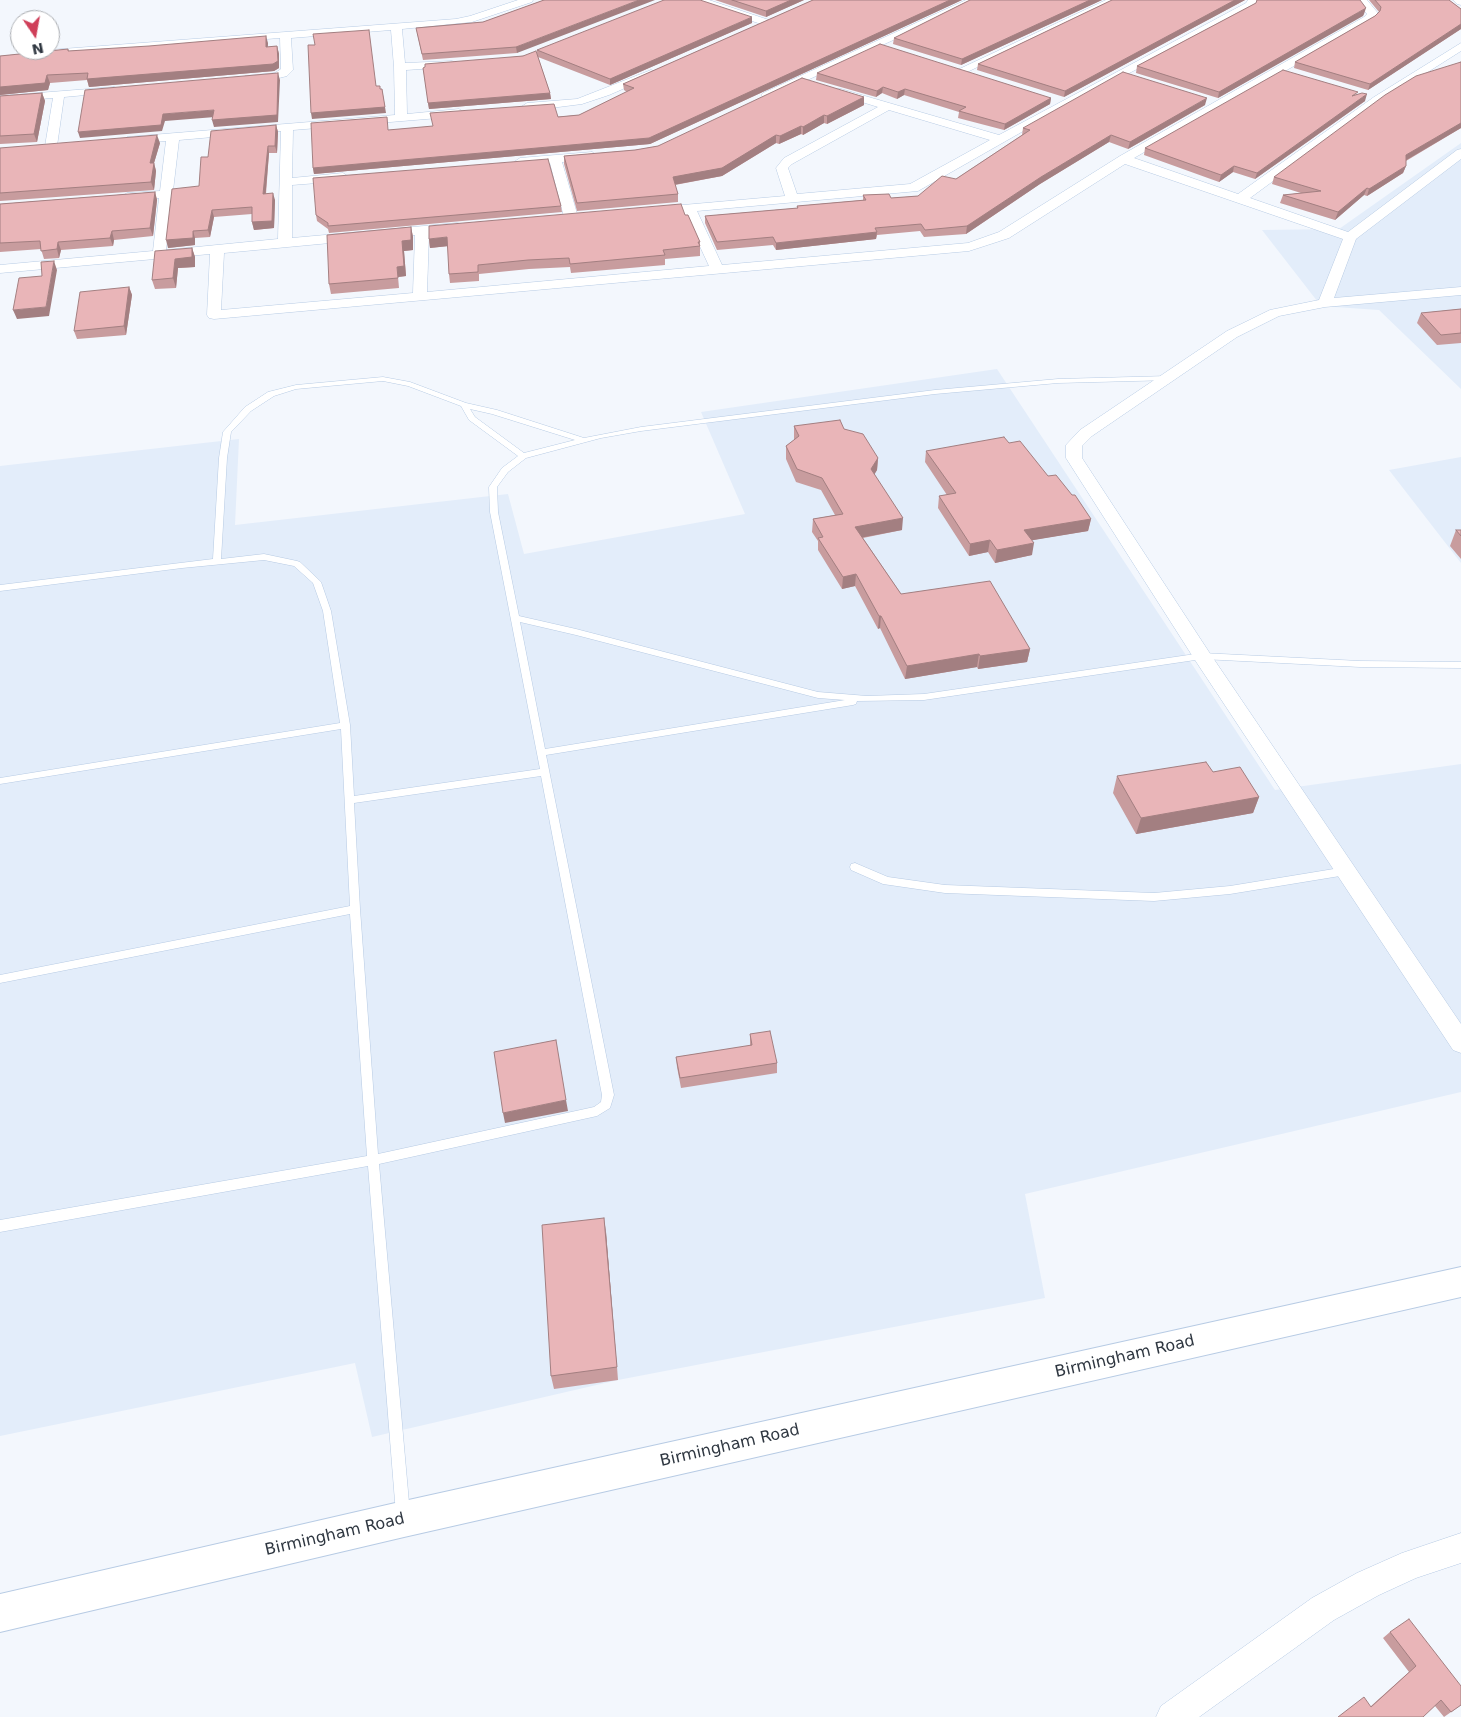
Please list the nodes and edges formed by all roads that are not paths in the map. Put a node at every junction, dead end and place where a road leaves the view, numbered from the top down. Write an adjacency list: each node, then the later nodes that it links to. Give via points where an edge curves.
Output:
1 (528, 0): 8 (street, via 472,19)
2 (698, 0): 7 (street)
3 (974, 0): 11 (street)
4 (1114, 0): 21 (street, via 956,69)
5 (1253, 0): 19 (street, via 1250,5)
6 (1361, 0): 17 (street, via 1373,14 1368,19)
7 (770, 20): 9 (street)
8 (396, 26): 10 (street); 16 (street)
9 (748, 30)
10 (285, 34): 14 (street); 22 (street, via 287,70 283,74)
11 (877, 44): 13 (street); 24 (street)
12 (1461, 46): 31 (street)
13 (896, 50)
14 (60, 51)
15 (465, 63): 16 (street)
16 (400, 67): 38 (street)
17 (1278, 69): 20 (street); 34 (street)
18 (659, 70): 36 (street, via 578,102)
19 (1120, 73): 23 (street); 33 (street)
20 (1296, 75)
21 (980, 77)
22 (236, 79)
23 (1138, 79)
24 (799, 80): 32 (street); 35 (street)
25 (128, 88): 26 (street)
26 (59, 94): 30 (street); 43 (street)
27 (1360, 94): 31 (street)
28 (1046, 97): 33 (street)
29 (1201, 98): 34 (street)
30 (0, 99)
31 (1378, 99): 54 (street)
32 (755, 101)
33 (1064, 103): 41 (street)
34 (1219, 104): 47 (street)
35 (888, 106): 41 (street); 53 (street, via 788,161 782,168)
36 (514, 108)
37 (467, 112): 38 (street)
38 (401, 117): 39 (street)
39 (287, 127): 40 (street); 50 (street)
40 (173, 137): 42 (street); 51 (street)
41 (1000, 139): 53 (street, via 913,188)
42 (117, 141)
43 (51, 146)
44 (1461, 153): 60 (street)
45 (605, 154): 46 (street)
46 (555, 158): 48 (street); 57 (street)
47 (1124, 159): 54 (street); 64 (street, via 1004,235 983,243 935,251)
48 (507, 163)
49 (353, 176): 50 (street)
50 (286, 182): 61 (street)
51 (166, 194): 52 (street); 63 (street)
52 (118, 198)
53 (792, 198): 55 (street)
54 (1240, 199): 60 (street)
55 (689, 208): 56 (street); 64 (street)
56 (640, 212)
57 (571, 217)
58 (472, 226): 59 (street)
59 (422, 230): 61 (street); 67 (street)
60 (1350, 237): 68 (street)
61 (285, 242): 62 (street)
62 (217, 248): 63 (street); 67 (street, via 214,315)
63 (160, 254): 65 (street)
64 (717, 268): 67 (street)
65 (0, 269)
66 (1461, 291): 68 (street)
67 (420, 296)
68 (1325, 303): 69 (street, via 1256,320)
69 (1169, 378): 71 (lane, via 1058,381 935,392 641,429); 76 (street, via 1086,433 1074,445 1074,458)
70 (464, 405): 71 (lane); 72 (lane, via 472,418); 73 (lane, via 410,384 383,379 296,387 271,394 248,409 227,432)
71 (583, 440): 72 (lane)
72 (523, 456): 75 (lane, via 505,470 493,487 494,512)
73 (217, 561): 74 (lane); 79 (lane, via 264,557 297,564 317,582 327,611)
74 (0, 588)
75 (515, 618): 78 (lane, via 818,695); 80 (lane)
76 (1202, 656): 77 (lane, via 1360,664); 78 (lane, via 924,697); 85 (street)
77 (1461, 665)
78 (867, 700): 80 (lane)
79 (345, 725): 82 (lane); 83 (lane)
80 (541, 753): 81 (lane)
81 (545, 772): 83 (lane); 89 (lane, via 608,1095 606,1105 585,1114)
82 (0, 781)
83 (349, 800): 86 (lane)
84 (855, 867): 85 (lane, via 887,881 945,889 1154,897 1230,890)
85 (1346, 871): 88 (street)
86 (355, 909): 87 (lane); 89 (lane)
87 (0, 979)
88 (1461, 1043)
89 (373, 1160): 90 (lane); 92 (lane)
90 (0, 1226)
91 (1461, 1282): 92 (street, Birmingham Road)
92 (404, 1519): 94 (street, Birmingham Road)
93 (1461, 1548): 95 (street, via 1413,1564 1323,1609)
94 (0, 1614)
95 (1172, 1717)

